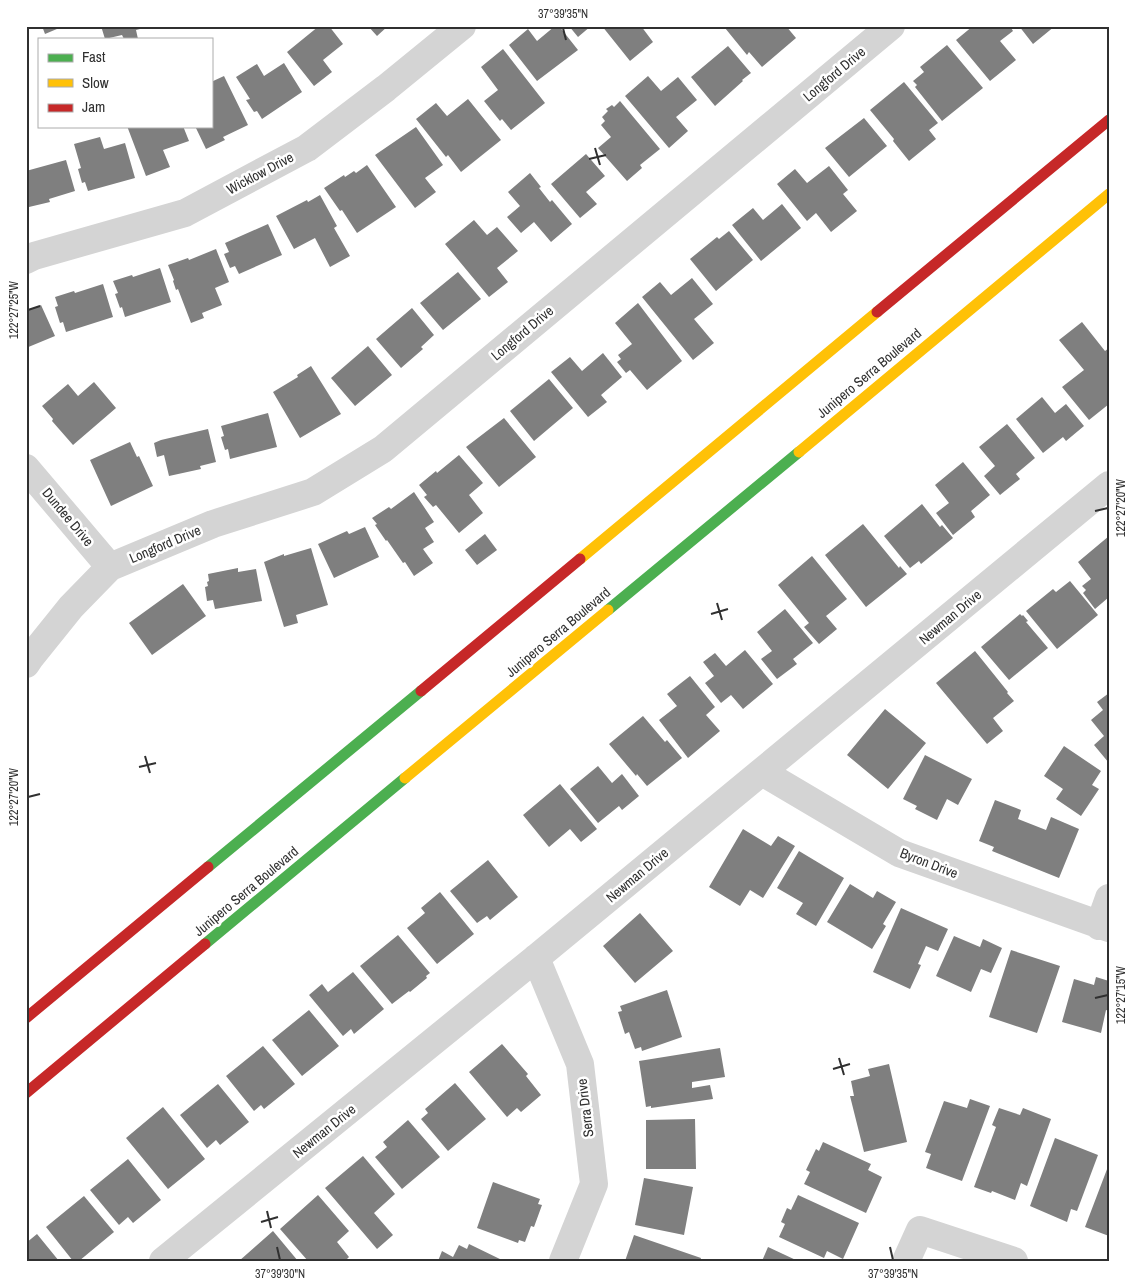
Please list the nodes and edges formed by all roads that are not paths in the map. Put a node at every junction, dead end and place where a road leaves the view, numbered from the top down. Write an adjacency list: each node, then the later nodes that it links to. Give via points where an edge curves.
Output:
1 (462, 26): 5 (street, Wicklow Drive, via 299,153 185,213)
2 (891, 26): 8 (street, Longford Drive, via 382,449 313,492 213,524)
3 (1109, 120): 14 (main road)
4 (1109, 194): 15 (main road, Junipero Serra Boulevard)
5 (26, 260)
6 (26, 468): 8 (street, Dundee Drive)
7 (1109, 485): 10 (street, Newman Drive)
8 (110, 567): 9 (street, via 71,607)
9 (26, 664)
10 (762, 772): 12 (street, Byron Drive, via 899,852); 13 (street, Newman Drive)
11 (1109, 898): 12 (street)
12 (1104, 927)
13 (536, 958): 16 (street, Newman Drive); 17 (street, Serra Drive, via 580,1064 594,1184)
14 (26, 1018)
15 (26, 1093)
16 (163, 1261)
17 (563, 1261)
18 (906, 1261): 19 (street, via 920,1230)
19 (1014, 1261)

